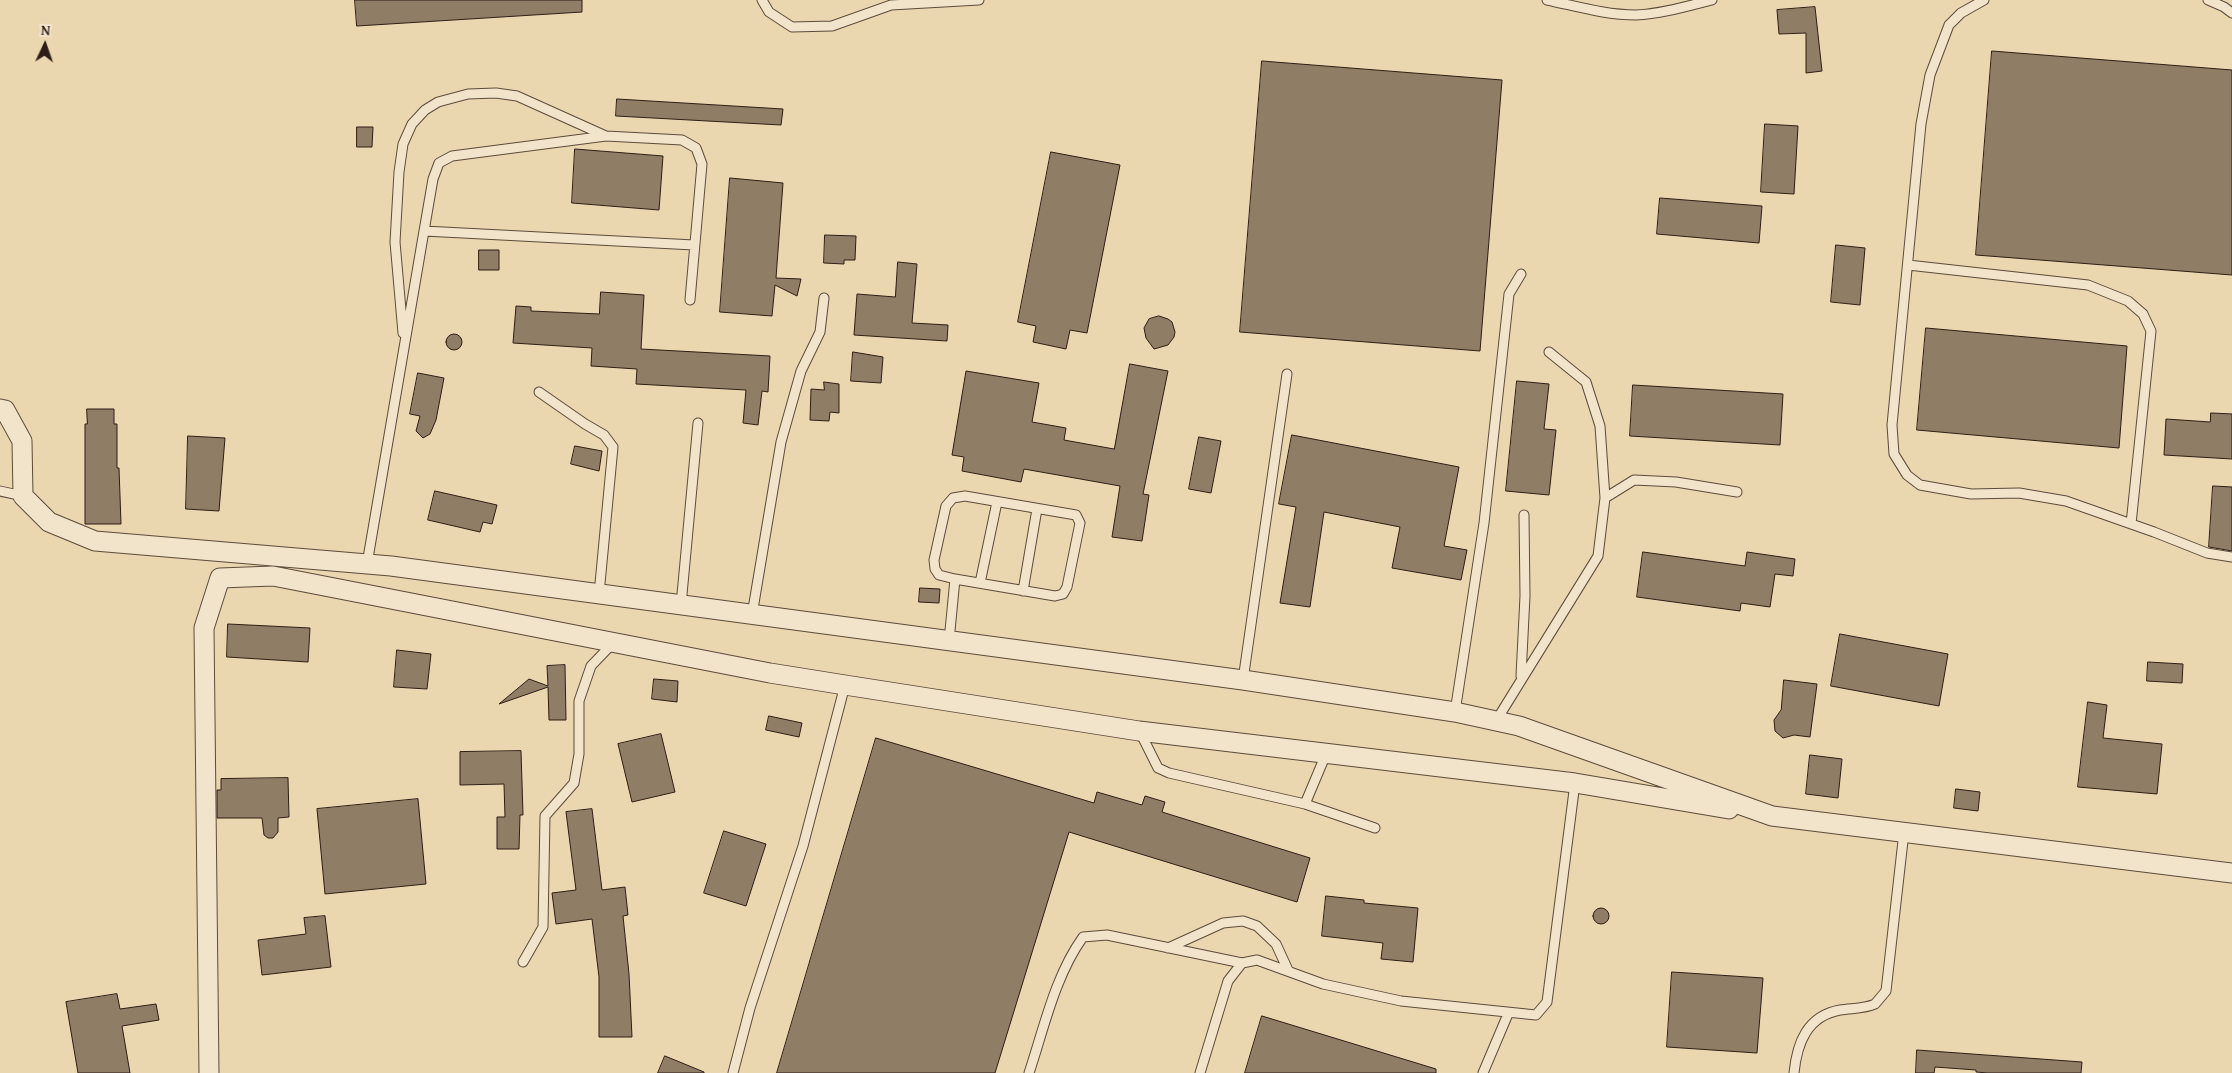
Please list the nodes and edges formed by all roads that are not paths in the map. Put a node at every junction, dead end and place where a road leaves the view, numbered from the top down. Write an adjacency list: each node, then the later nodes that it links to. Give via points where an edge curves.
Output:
1 (762, 0): 2 (lane, via 769,12 792,27 832,26 891,5)
2 (979, 0)
3 (1547, 0): 4 (lane, via 1591,11 1636,15)
4 (1712, 0)
5 (1984, 0): 11 (lane, via 1961,13 1949,25 1930,75 1921,124)
6 (2208, 0): 7 (lane)
7 (2232, 13)
8 (606, 136): 9 (lane, via 452,156 439,163 433,179); 10 (lane, via 682,140 696,148 702,164); 15 (lane, via 518,96 468,94 438,102 425,110 412,124 403,144 398,180 395,242)
9 (424, 231): 10 (lane); 15 (lane)
10 (694, 245): 14 (lane)
11 (1908, 265): 28 (lane, via 1892,425 1894,454 1907,474 1920,485 1971,494 2019,493 2066,501); 28 (lane, via 2088,285 2128,301 2143,314 2152,331)
12 (1520, 274): 42 (lane, via 1509,294 1484,523)
13 (824, 298): 36 (lane, via 820,332 801,371 781,442)
14 (690, 300)
15 (404, 349): 30 (lane)
16 (1549, 352): 24 (lane, via 1586,382 1600,426)
17 (1287, 374): 40 (lane)
18 (539, 392): 34 (lane, via 604,435 613,447)
19 (0, 409): 23 (street, via 5,410 22,441)
20 (698, 423): 35 (lane)
21 (0, 491): 23 (lane)
22 (1737, 492): 24 (lane, via 1676,482 1634,480)
23 (23, 496): 30 (street, via 49,522 95,541)
24 (1605, 498): 39 (lane, via 1598,556)
25 (997, 502): 26 (lane); 31 (lane, via 964,496 953,498 946,506 934,560 939,575); 32 (lane)
26 (1038, 509): 33 (lane); 33 (lane, via 1076,515 1080,523 1063,594 1055,596)
27 (1524, 515): 39 (lane)
28 (2131, 524): 29 (lane, via 2206,553)
29 (2232, 558)
30 (367, 564): 34 (street)
31 (955, 578): 32 (lane); 37 (lane)
32 (980, 583): 33 (lane)
33 (1023, 591)
34 (599, 594): 35 (street)
35 (681, 605): 36 (street)
36 (752, 615): 37 (street)
37 (949, 641): 40 (street)
38 (614, 642): 41 (street); 53 (lane, via 591,666 579,702 579,754 574,783 545,816 543,927); 57 (street, via 273,576 220,578 204,628)
39 (1521, 678): 43 (lane)
40 (1243, 680): 42 (street)
41 (845, 685): 44 (street); 58 (lane, via 803,846 750,1008)
42 (1455, 712): 43 (street)
43 (1496, 721): 48 (street)
44 (1139, 730): 45 (street); 47 (lane, via 1158,768)
45 (1326, 754): 46 (street); 47 (lane)
46 (1575, 784): 48 (street); 56 (lane, via 1547,1002 1536,1015)
47 (1305, 804): 49 (lane)
48 (1772, 816): 50 (street)
49 (1375, 828)
50 (1904, 832): 51 (street); 62 (lane, via 1886,991 1875,1004 1830,1012 1812,1024 1801,1040)
51 (2232, 873)
52 (1167, 948): 54 (lane); 55 (lane, via 1222,923 1243,920 1257,926 1276,944); 59 (lane, via 1107,935 1083,937 1062,974)
53 (523, 962)
54 (1242, 963): 55 (lane, via 1257,960); 60 (lane, via 1228,980)
55 (1288, 970): 56 (lane, via 1323,984 1401,1001)
56 (1508, 1014): 61 (lane)
57 (209, 1073)
58 (733, 1073)
59 (1029, 1073)
60 (1200, 1073)
61 (1483, 1073)
62 (1794, 1073)

